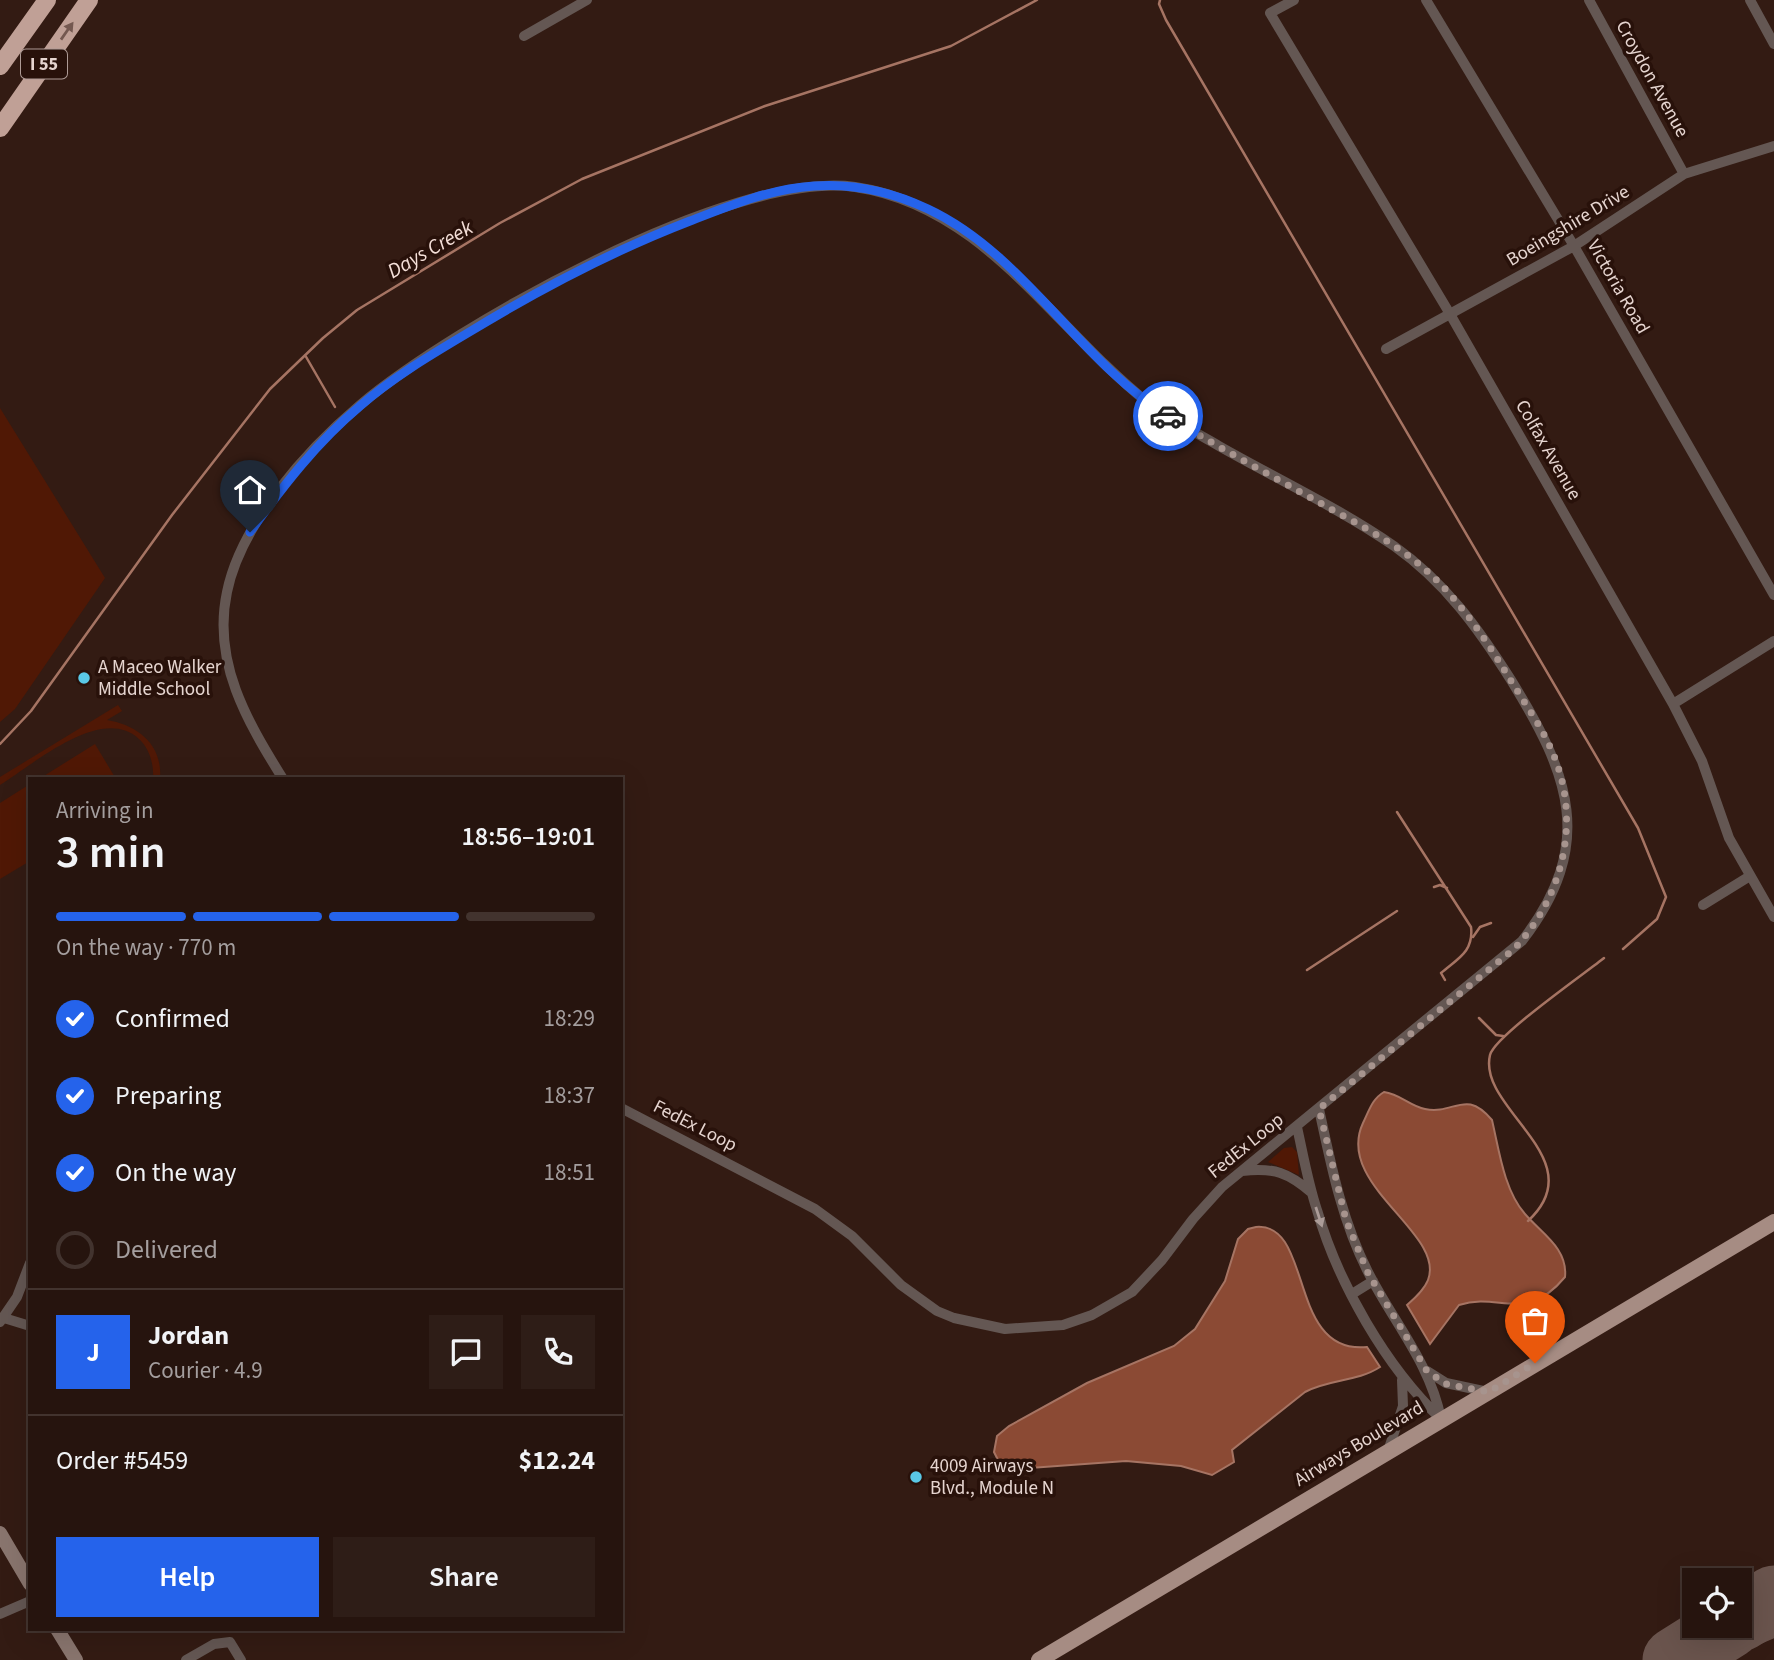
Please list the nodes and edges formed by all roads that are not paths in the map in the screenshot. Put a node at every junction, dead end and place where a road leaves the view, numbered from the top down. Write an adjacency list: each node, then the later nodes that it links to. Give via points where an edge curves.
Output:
1 (47, 0): 10 (highway, I 55)
2 (89, 0): 11 (highway, I 55, one-way to 2)
3 (587, 0): 8 (street)
4 (1294, 0): 15 (street, Colfax Avenue, via 1270,13)
5 (1426, 0): 14 (street, Victoria Road)
6 (1589, 0): 13 (street, Croydon Avenue)
7 (1750, 0): 9 (street)
8 (524, 36)
9 (1774, 44)
10 (0, 66)
11 (0, 128)
12 (1774, 145): 13 (street, Boeingshire Drive)
13 (1684, 174): 14 (street, Boeingshire Drive)
14 (1574, 246): 15 (street, Boeingshire Drive); 17 (street, Victoria Road)
15 (1450, 314): 16 (street, Boeingshire Drive); 19 (street, Colfax Avenue)
16 (1386, 349)
17 (1774, 595)
18 (1774, 641): 19 (street)
19 (1673, 704): 21 (street, Colfax Avenue, via 1702,761 1729,838)
20 (282, 777): 25 (street, FedEx Loop, via 233,687 223,629 226,594 250,532 309,455 345,419 414,365 518,302 633,243 752,198 789,189 849,186 904,199 938,214 982,243 1153,406 1378,535 1419,565 1481,632 1548,742 1566,799 1565,838 1560,870 1541,914 1513,950)
21 (1750, 876): 22 (street); 23 (street, Colfax Avenue)
22 (1703, 905)
23 (1774, 916)
24 (623, 1109): 27 (street, FedEx Loop, via 815,1209 937,1311 1005,1329 1063,1325 1121,1300 1152,1272 1202,1208)
25 (1319, 1109): 26 (street, FedEx Loop); 31 (street, via 1346,1220)
26 (1297, 1127): 27 (street, FedEx Loop); 28 (street)
27 (1242, 1171): 28 (street, via 1281,1171)
28 (1312, 1193): 32 (street, one-way to 32, via 1328,1243)
29 (1774, 1222): 37 (main road, Airways Boulevard)
30 (28, 1268): 33 (street)
31 (1373, 1281): 32 (street); 35 (street)
32 (1352, 1294): 36 (street)
33 (2, 1320): 34 (street)
34 (28, 1326)
35 (1427, 1371): 37 (street, via 1446,1384); 38 (street)
36 (1401, 1376): 38 (street); 39 (street, via 1405,1396)
37 (1489, 1392): 38 (main road, Airways Boulevard)
38 (1441, 1419): 39 (main road, Airways Boulevard)
39 (1388, 1451): 48 (main road, Airways Boulevard)
40 (0, 1533): 41 (main road)
41 (28, 1581)
42 (28, 1602): 43 (street)
43 (0, 1614)
44 (58, 1631): 45 (main road)
45 (76, 1660)
46 (186, 1660): 47 (street, via 230,1642)
47 (241, 1660)
48 (1038, 1660)

